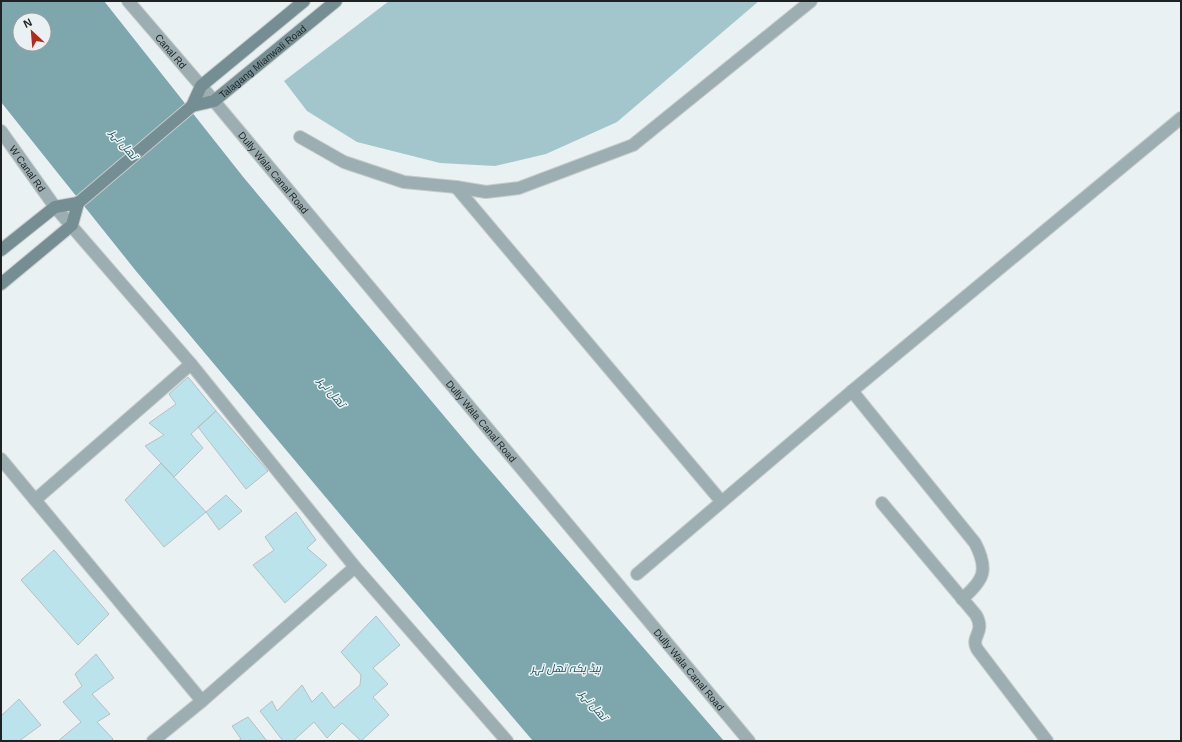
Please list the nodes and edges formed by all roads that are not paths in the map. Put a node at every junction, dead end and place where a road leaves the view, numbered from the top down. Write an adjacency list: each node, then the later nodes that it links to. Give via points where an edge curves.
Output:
1 (128, 1): 5 (street, Canal Rd)
2 (304, 1): 5 (main road, Talagang Mianwali Road)
3 (336, 1): 6 (main road, Talagang Mianwali Road)
4 (811, 1): 11 (street, via 633,145 519,188 486,192)
5 (201, 86): 6 (street, Canal Rd); 7 (main road, Talagang Mianwali Road)
6 (214, 101): 7 (main road, Talagang Mianwali Road); 29 (street, Dully Wala Canal Road)
7 (192, 106): 12 (main road)
8 (1181, 118): 18 (street)
9 (1, 131): 13 (street, W Canal Rd)
10 (300, 137): 11 (street, via 344,162 404,182)
11 (456, 187): 21 (street)
12 (78, 203): 13 (main road); 14 (main road)
13 (55, 207): 14 (street, W Canal Rd); 15 (main road)
14 (72, 225): 16 (main road); 17 (street, W Canal Rd)
15 (1, 250)
16 (1, 284)
17 (191, 364): 20 (street); 23 (street, W Canal Rd)
18 (852, 391): 21 (street); 25 (street, via 976,543 984,566 981,579)
19 (1, 459): 20 (street)
20 (35, 500): 26 (street)
21 (721, 501): 24 (street)
22 (882, 503): 25 (street)
23 (355, 567): 26 (street); 28 (street, W Canal Rd)
24 (637, 574)
25 (962, 599): 30 (street, via 980,622 975,641 977,650)
26 (202, 701): 27 (street)
27 (153, 741)
28 (507, 741)
29 (749, 741)
30 (1047, 741)

